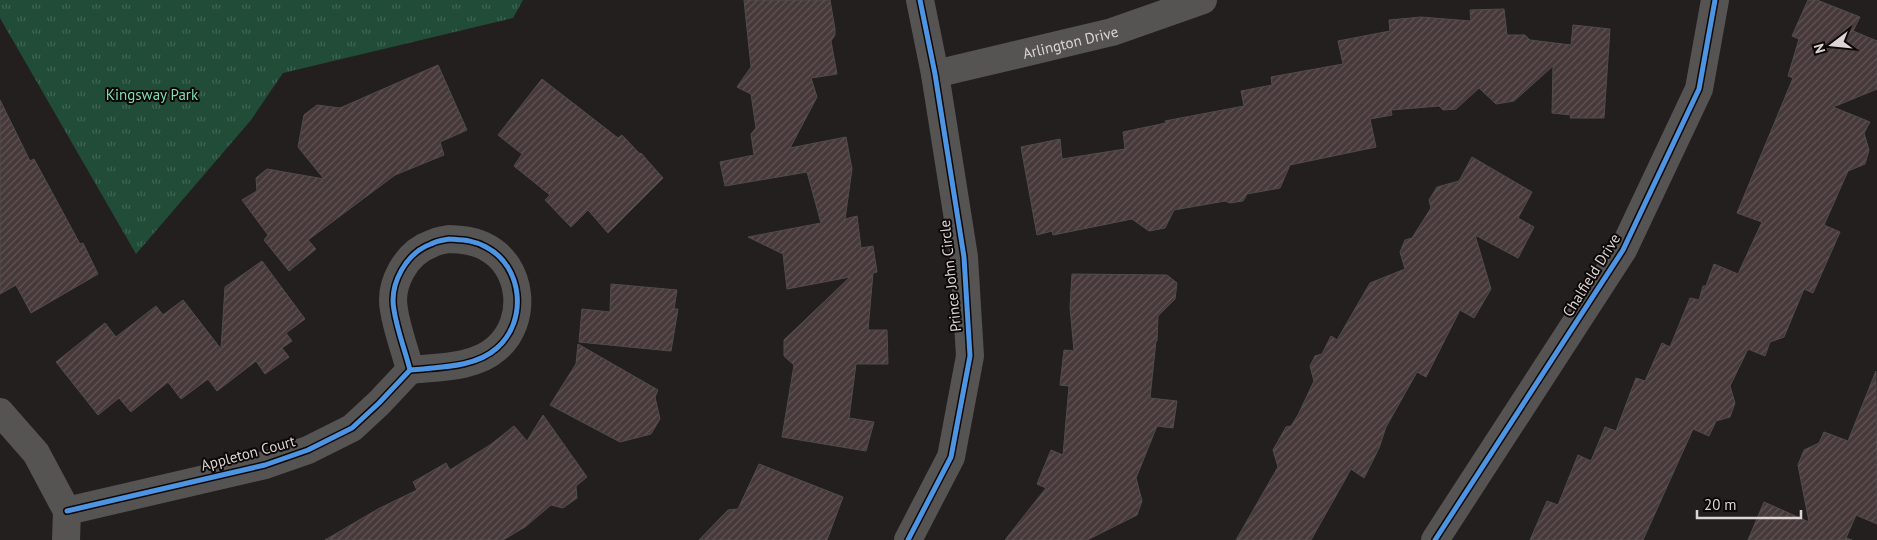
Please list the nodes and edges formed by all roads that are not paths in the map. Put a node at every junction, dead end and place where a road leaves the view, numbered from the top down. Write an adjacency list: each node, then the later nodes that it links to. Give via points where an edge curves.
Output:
1 (920, 0): 4 (street, Prince John Circle)
2 (1203, 0): 4 (street, Arlington Drive, via 1112,32)
3 (1715, 0): 10 (street, Chalfield Drive, via 1699,89 1623,250)
4 (934, 74): 9 (street, Prince John Circle, via 964,257 970,356 950,457)
5 (410, 370): 5 (street, via 393,309 394,289 401,270 430,244 449,239 469,240 487,247 513,276 517,315 510,333 497,348 482,358 463,364); 7 (street, Appleton Court, via 352,428 308,450 265,465)
6 (0, 412): 7 (street, via 36,453)
7 (68, 511): 8 (street)
8 (66, 540)
9 (908, 540)
10 (1436, 540)

